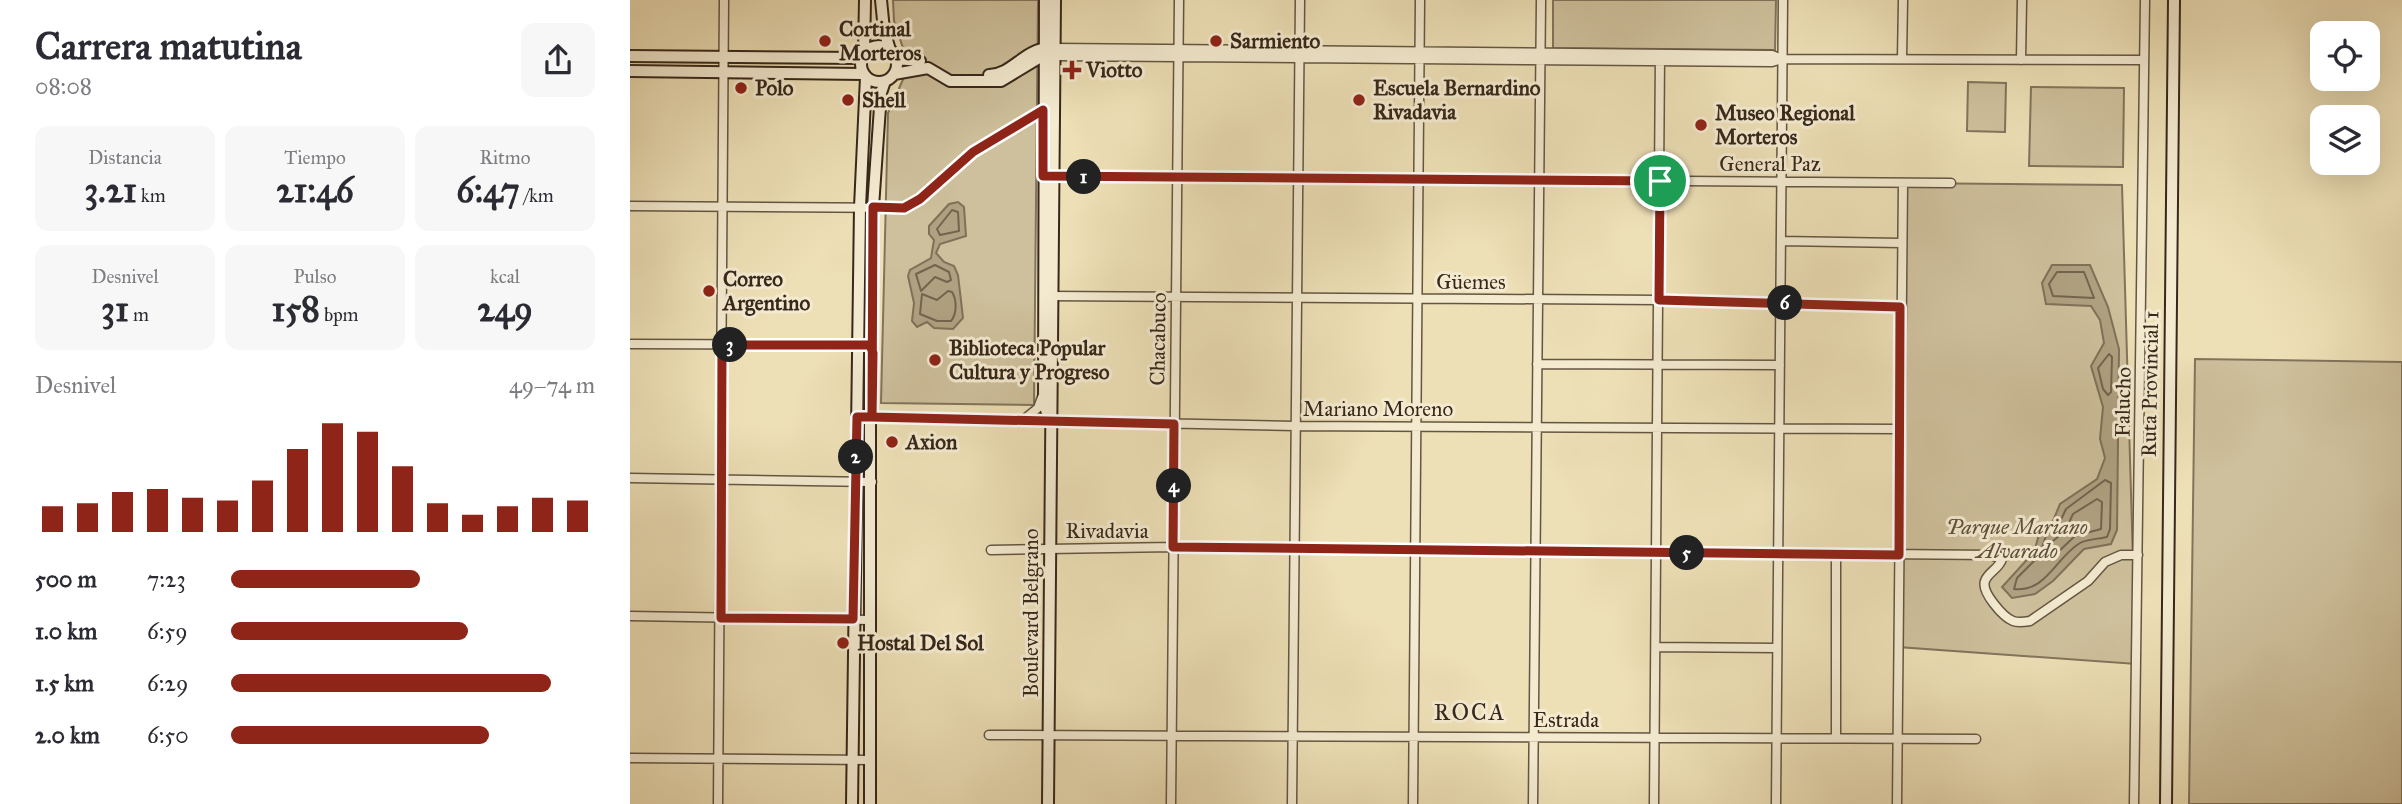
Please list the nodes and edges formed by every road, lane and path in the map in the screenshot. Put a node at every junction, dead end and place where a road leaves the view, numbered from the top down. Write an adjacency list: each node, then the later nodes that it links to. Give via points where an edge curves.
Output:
1 (724, 0): 22 (street)
2 (864, 0): 20 (street)
3 (881, 0): 17 (street)
4 (1045, 0): 15 (street, Boulevard Belgrano)
5 (1055, 0): 15 (street, Boulevard Belgrano)
6 (1179, 0): 16 (street, Chacabuco)
7 (1300, 0): 18 (street)
8 (1420, 0): 21 (street)
9 (1541, 0): 23 (street)
10 (1783, 0): 25 (street)
11 (1903, 0): 26 (street)
12 (2022, 0): 27 (street)
13 (2145, 0): 28 (street, Falucho)
14 (2174, 0): 127 (street, Ruta Provincial 1)
15 (1050, 53): 16 (street); 33 (street, via 1031,51 1002,74); 35 (street, Boulevard Belgrano); 36 (street, Boulevard Belgrano)
16 (1179, 54): 18 (street); 38 (street, Chacabuco)
17 (893, 55): 20 (street, via 873,47); 31 (street); 33 (street, via 907,62 928,61 950,73)
18 (1299, 55): 21 (street); 39 (street)
19 (630, 56): 22 (street)
20 (863, 56): 22 (street); 32 (street)
21 (1419, 56): 23 (street); 40 (street)
22 (724, 57): 30 (street)
23 (1540, 57): 24 (street); 41 (street)
24 (1660, 58): 25 (street); 42 (street)
25 (1782, 59): 26 (street); 43 (street)
26 (1902, 59): 27 (street)
27 (2021, 60): 28 (street)
28 (2144, 60): 93 (street, Falucho)
29 (630, 71): 30 (street)
30 (723, 72): 32 (street); 47 (street)
31 (894, 74): 33 (street, via 928,68 950,81); 34 (street)
32 (865, 76): 34 (street); 48 (street)
33 (974, 78)
34 (885, 81): 49 (street)
35 (1054, 102): 36 (street); 37 (street, Boulevard Belgrano)
36 (1043, 110): 37 (street, Boulevard Belgrano); 49 (street, via 973,152 920,199 904,208)
37 (1048, 176): 38 (street, General Paz); 52 (street, Boulevard Belgrano)
38 (1177, 177): 39 (street, General Paz); 53 (street, Chacabuco)
39 (1298, 178): 40 (street, General Paz); 54 (street)
40 (1418, 178): 41 (street, General Paz); 55 (street)
41 (1539, 179): 42 (street, General Paz); 56 (street)
42 (1660, 181): 43 (street, General Paz); 57 (street)
43 (1781, 182): 44 (street, General Paz); 50 (street)
44 (1903, 183): 45 (street, General Paz); 51 (street)
45 (1951, 183)
46 (630, 206): 47 (street)
47 (723, 207): 48 (street); 61 (street)
48 (860, 207): 49 (street); 62 (street)
49 (873, 207): 63 (street)
50 (1781, 241): 51 (street); 58 (street)
51 (1901, 243): 59 (street)
52 (1047, 296): 53 (street, Güemes); 67 (street, Boulevard Belgrano); 71 (street, Boulevard Belgrano, via 1054,402)
53 (1176, 296): 54 (street, Güemes); 72 (street, Chacabuco)
54 (1296, 298): 55 (street, Güemes); 73 (street)
55 (1417, 300): 56 (street, Güemes); 74 (street)
56 (1538, 300): 57 (street, Güemes); 64 (street)
57 (1659, 300): 58 (street, Güemes); 65 (street)
58 (1780, 302): 59 (street, Güemes); 66 (street)
59 (1900, 307): 77 (street)
60 (630, 344): 61 (street)
61 (722, 345): 62 (street); 80 (street)
62 (858, 345): 63 (street); 68 (street)
63 (870, 345): 69 (street)
64 (1537, 364): 65 (street); 75 (street)
65 (1658, 365): 66 (street); 76 (street)
66 (1780, 365): 78 (street)
67 (1044, 393): 70 (street, via 1038,408); 71 (street, Boulevard Belgrano)
68 (857, 417): 69 (street, Mariano Moreno); 82 (street)
69 (872, 417): 70 (street, Mariano Moreno); 81 (street)
70 (1023, 421): 71 (street, Mariano Moreno)
71 (1049, 422): 72 (street, Mariano Moreno); 84 (street, Boulevard Belgrano)
72 (1174, 424): 73 (street, Mariano Moreno); 83 (street, Chacabuco)
73 (1295, 426): 74 (street, Mariano Moreno); 85 (street)
74 (1416, 426): 75 (street, Mariano Moreno); 87 (street)
75 (1537, 427): 76 (street, Mariano Moreno); 88 (street)
76 (1658, 429): 78 (street, Mariano Moreno); 89 (street)
77 (1900, 429): 78 (street, Mariano Moreno); 92 (street)
78 (1779, 430): 90 (street)
79 (630, 478): 80 (street)
80 (722, 478): 82 (street); 95 (street)
81 (872, 482): 82 (street); 97 (street)
82 (856, 483): 96 (street)
83 (1173, 547): 84 (street, Rivadavia); 85 (street, Rivadavia); 101 (street, Chacabuco)
84 (1051, 548): 86 (street, Rivadavia); 100 (street, Boulevard Belgrano)
85 (1294, 549): 87 (street, Rivadavia); 103 (street)
86 (991, 550)
87 (1416, 550): 88 (street, Rivadavia); 104 (street)
88 (1536, 551): 89 (street, Rivadavia); 107 (street)
89 (1657, 553): 90 (street, Rivadavia); 98 (street)
90 (1778, 554): 91 (street, Rivadavia); 99 (street)
91 (1836, 555): 92 (street, Rivadavia); 108 (street)
92 (1899, 555): 93 (street, Rivadavia, via 2000,556 2000,565 1987,578 1984,589 2011,621 2020,622 2030,621 2088,581 2111,558); 109 (street)
93 (2138, 555): 126 (street, Falucho)
94 (630, 617): 95 (street)
95 (721, 618): 96 (street); 112 (street)
96 (853, 619): 97 (street); 113 (street)
97 (870, 620): 114 (street)
98 (1656, 647): 99 (street); 105 (street)
99 (1777, 648): 106 (street)
100 (1049, 734): 101 (street, Estrada); 102 (street, Estrada); 118 (street, Boulevard Belgrano)
101 (1172, 734): 103 (street, Estrada); 119 (street, Chacabuco)
102 (989, 735)
103 (1292, 736): 104 (street, Estrada); 120 (street)
104 (1414, 736): 107 (street, Estrada); 121 (street)
105 (1656, 737): 106 (street, Estrada); 107 (street, Estrada); 123 (street)
106 (1777, 737): 108 (street, Estrada); 124 (street)
107 (1535, 738): 122 (street)
108 (1836, 738): 109 (street, Estrada)
109 (1898, 738): 110 (street, Estrada); 125 (street)
110 (1976, 739)
111 (630, 758): 112 (street)
112 (719, 758): 113 (street); 115 (street)
113 (852, 760): 114 (street); 116 (street)
114 (870, 760): 117 (street)
115 (718, 804)
116 (852, 804)
117 (870, 804)
118 (1048, 804)
119 (1171, 804)
120 (1292, 804)
121 (1413, 804)
122 (1533, 804)
123 (1654, 804)
124 (1776, 804)
125 (1897, 804)
126 (2134, 804)
127 (2164, 804)

